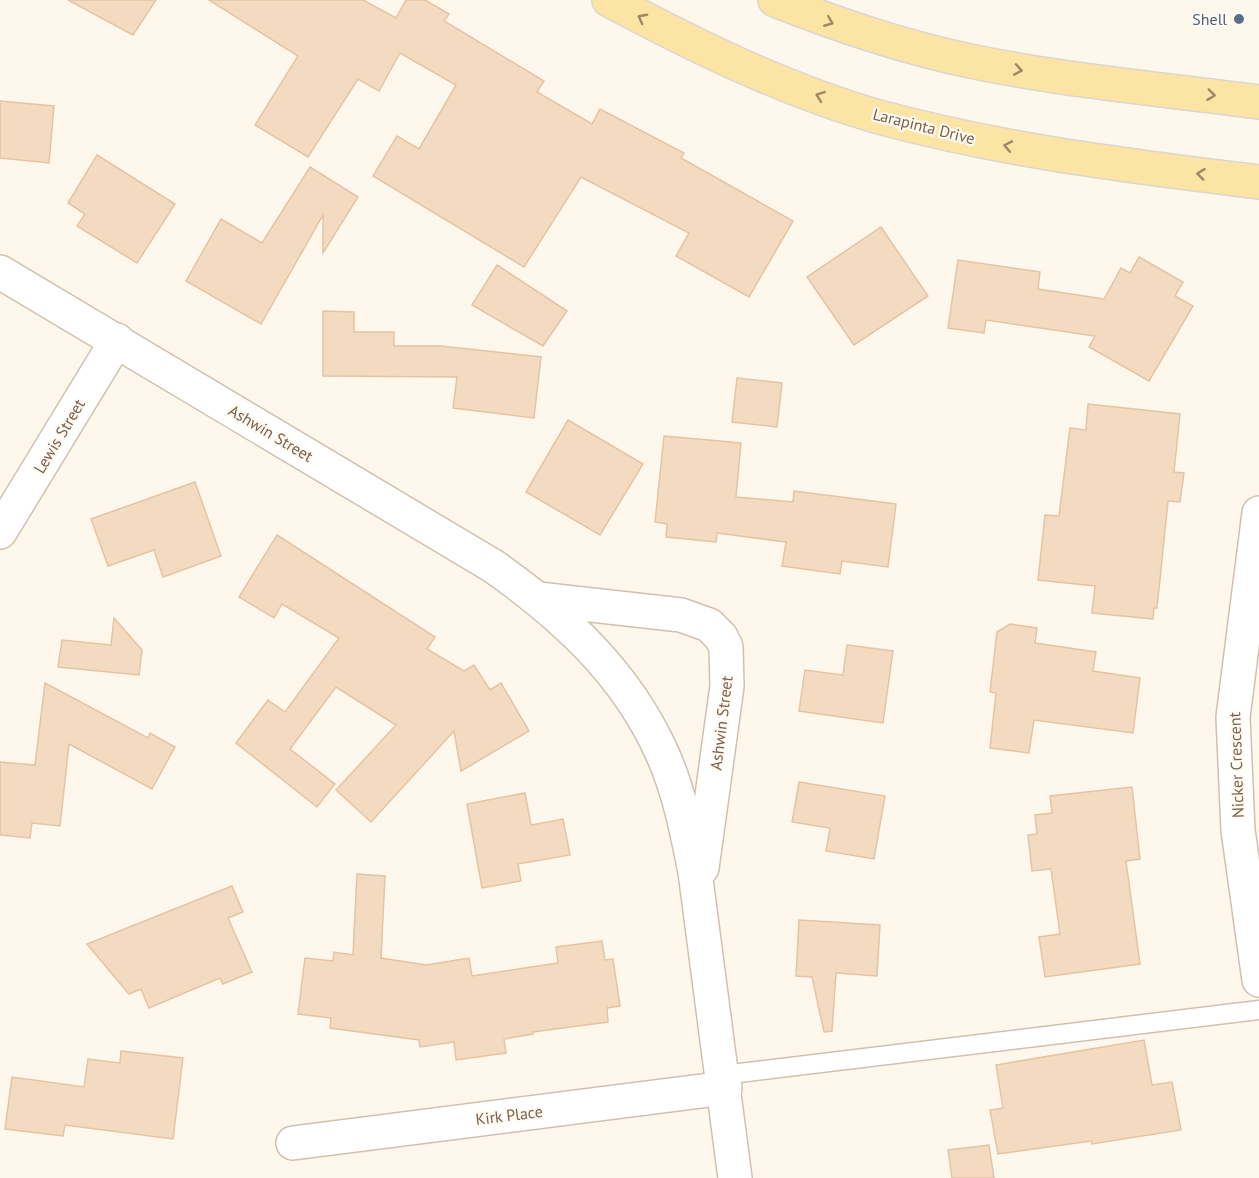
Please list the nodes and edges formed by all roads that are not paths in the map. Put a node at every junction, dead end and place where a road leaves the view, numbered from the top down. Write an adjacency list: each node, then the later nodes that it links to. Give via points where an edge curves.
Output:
1 (609, 0): 4 (main road, Larapinta Drive, one-way to 1, via 1058,156 877,116 757,73)
2 (775, 0): 3 (main road, one-way to 3, via 844,27 969,61)
3 (1259, 102)
4 (1259, 182)
5 (0, 272): 6 (street, Ashwin Street)
6 (117, 340): 8 (street, Lewis Street); 9 (street, Ashwin Street, via 493,566)
7 (1259, 513): 11 (street, Nicker Crescent, via 1233,717 1238,830)
8 (0, 532)
9 (538, 599): 10 (street, Ashwin Street, via 603,659 636,702 663,754 676,791); 10 (street, Ashwin Street, via 681,615 709,625 721,637 726,647 728,686)
10 (698, 892): 14 (street, Ashwin Street)
11 (1256, 929): 12 (street, Nicker Crescent)
12 (1259, 980)
13 (1259, 1010): 14 (lane)
14 (724, 1082): 15 (street, Kirk Place); 16 (street, Ashwin Street)
15 (293, 1143)
16 (735, 1178)

